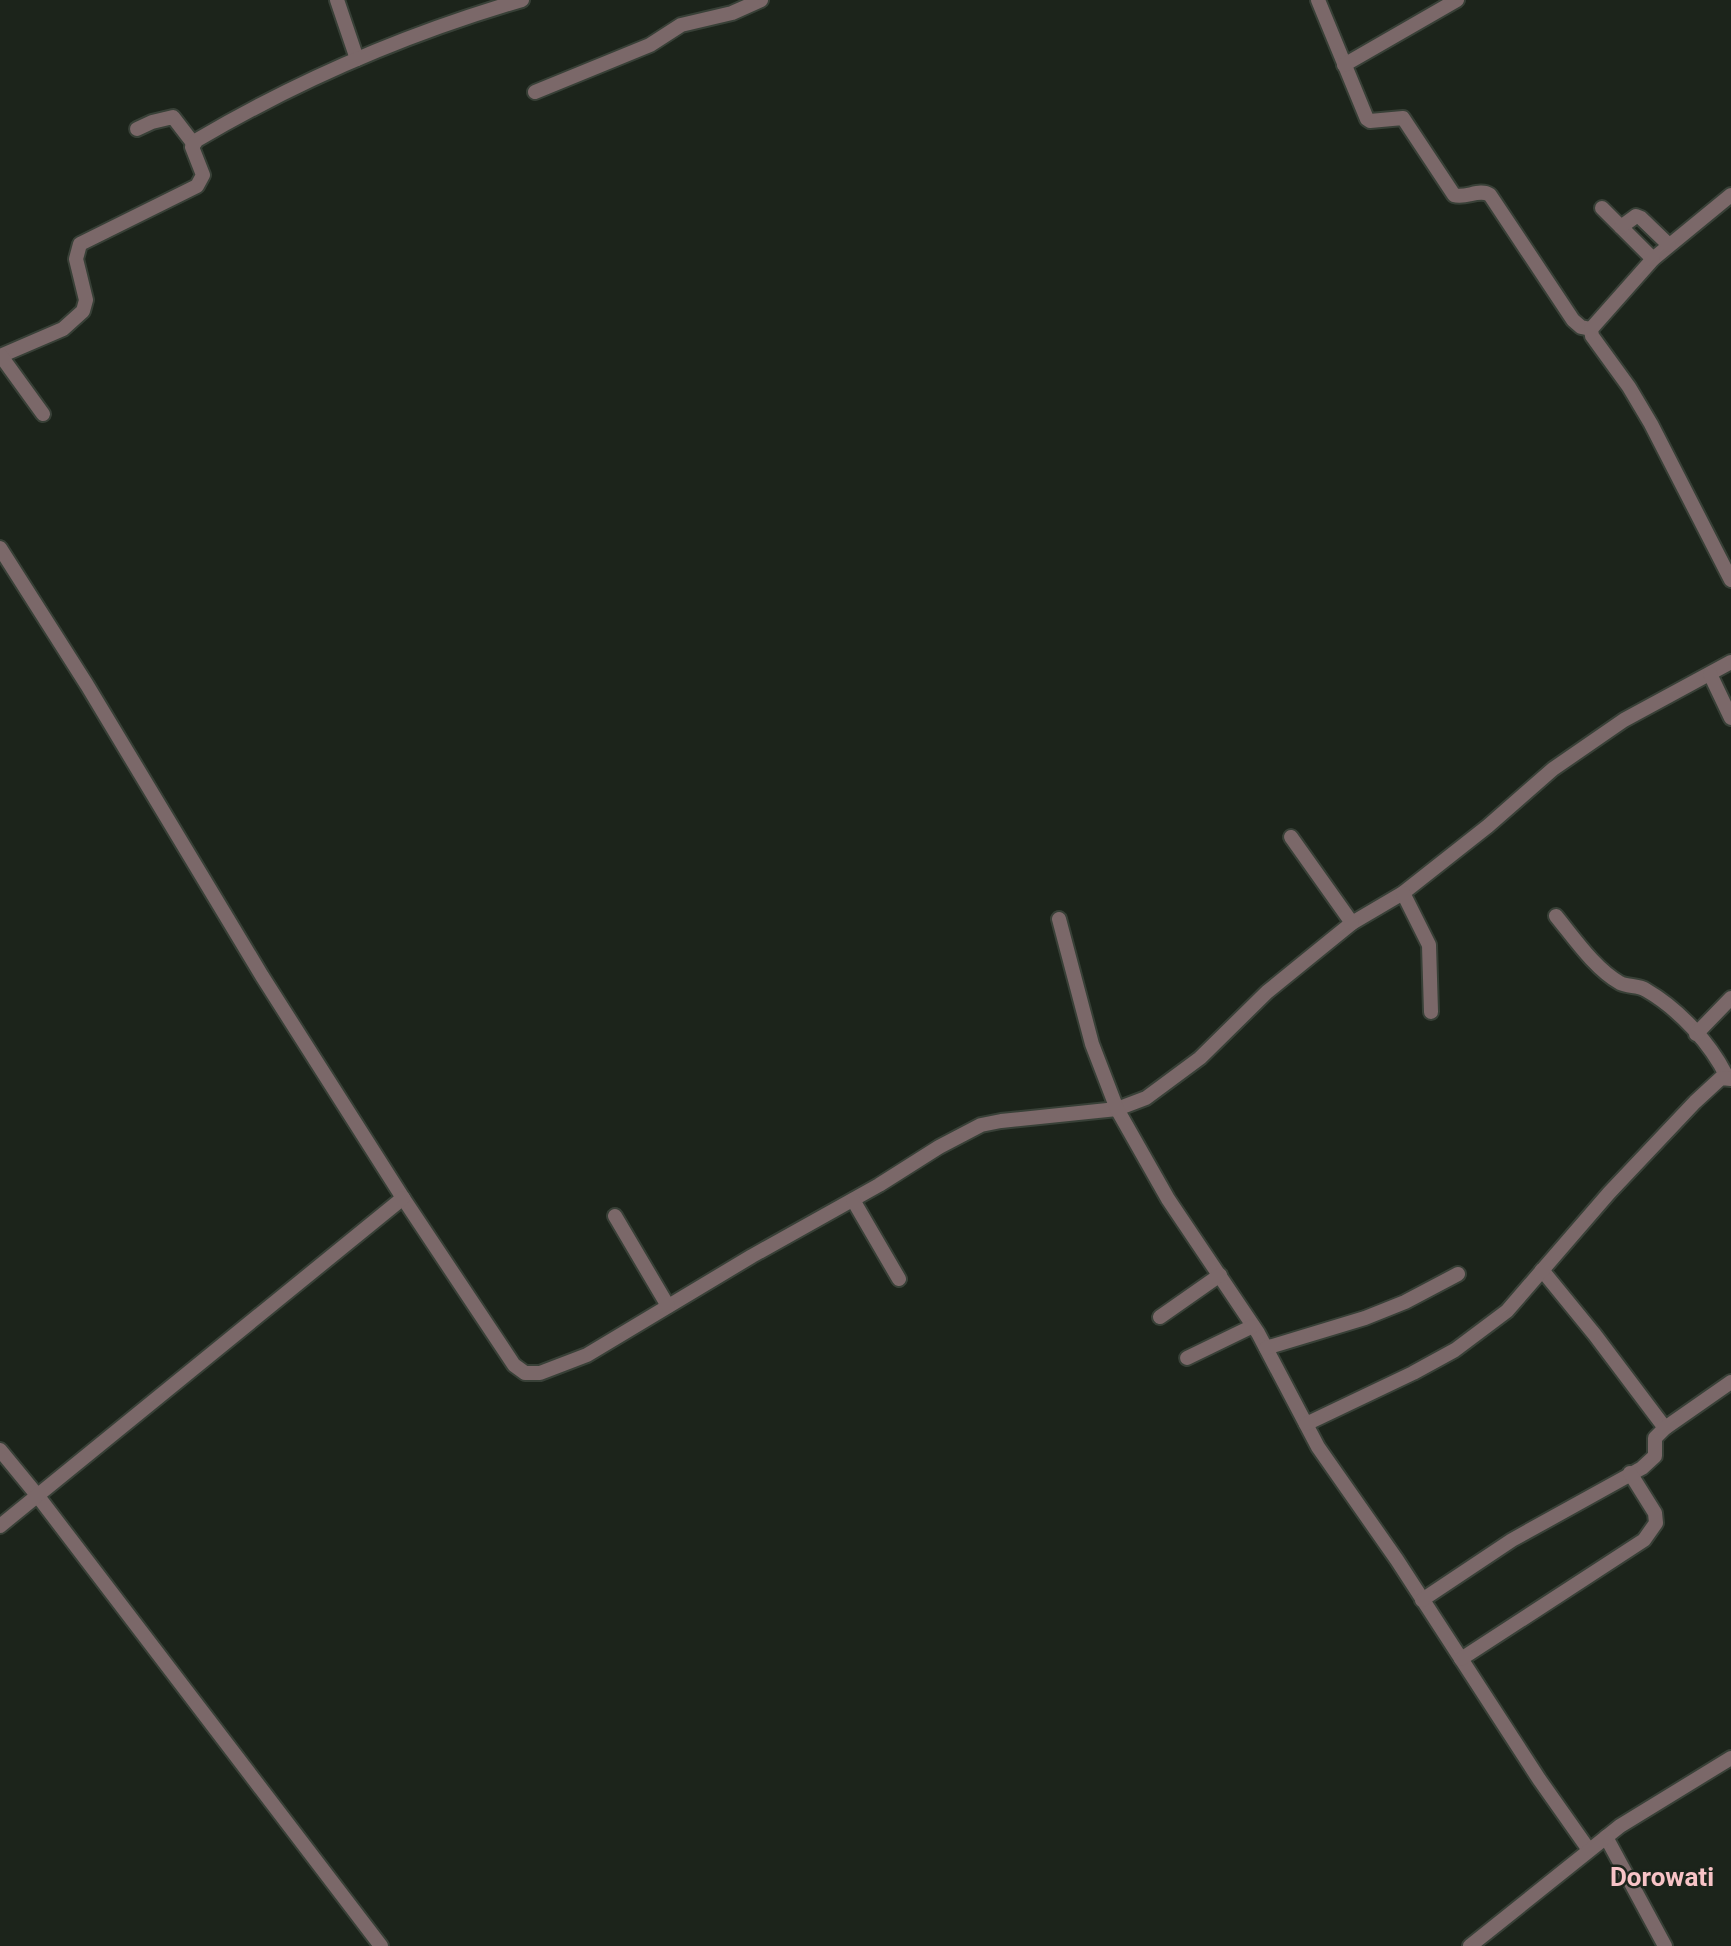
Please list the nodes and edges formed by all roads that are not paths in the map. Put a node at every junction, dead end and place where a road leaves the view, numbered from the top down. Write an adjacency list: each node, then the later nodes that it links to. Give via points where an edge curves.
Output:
1 (337, 0): 6 (street)
2 (522, 0): 6 (street)
3 (761, 0): 8 (street, via 681,26 650,45)
4 (1318, 0): 7 (street)
5 (1457, 0): 7 (street)
6 (357, 59): 10 (street)
7 (1344, 65): 16 (street, via 1368,120 1403,118 1454,195 1490,195 1573,320)
8 (536, 92)
9 (137, 129): 10 (street, via 173,117)
10 (193, 142): 17 (street, via 203,175 197,186 80,244 76,259 86,300 83,311 63,329)
11 (1731, 195): 14 (street)
12 (1602, 208): 13 (street)
13 (1621, 227): 14 (street, via 1636,216); 15 (street)
14 (1669, 245): 15 (street)
15 (1653, 259): 16 (street)
16 (1591, 329): 20 (street, via 1651,424)
17 (1, 356): 18 (street)
18 (43, 414)
19 (0, 548): 34 (street)
20 (1731, 580)
21 (1731, 662): 22 (street)
22 (1710, 674): 23 (street); 25 (street, via 1624,720 1553,769)
23 (1731, 718)
24 (1292, 837): 28 (street)
25 (1403, 893): 28 (street); 30 (street, via 1429,945)
26 (1556, 916): 31 (street, via 1601,967 1619,982 1644,988 1668,1004)
27 (1059, 919): 33 (street, via 1092,1044)
28 (1353, 923): 33 (street, via 1267,992 1200,1058 1146,1098)
29 (1731, 998): 31 (street)
30 (1431, 1012)
31 (1696, 1034): 32 (street)
32 (1729, 1078): 37 (street, via 1714,1084 1695,1102)
33 (1117, 1109): 35 (street, via 981,1125); 39 (street, via 1168,1199)
34 (403, 1198): 41 (street, via 514,1364 525,1373 540,1373 587,1355); 51 (street)
35 (853, 1200): 40 (street); 41 (street)
36 (615, 1216): 41 (street)
37 (1542, 1270): 47 (street, via 1507,1311 1455,1350); 48 (street)
38 (1458, 1274): 44 (street, via 1375,1314)
39 (1220, 1275): 42 (street); 43 (street)
40 (899, 1279)
41 (668, 1306)
42 (1160, 1317)
43 (1253, 1325): 44 (street); 45 (street)
44 (1266, 1348): 47 (street)
45 (1187, 1358)
46 (1731, 1382): 48 (street)
47 (1306, 1424): 53 (street)
48 (1665, 1428): 50 (street, via 1656,1438 1655,1456)
49 (0, 1450): 51 (street)
50 (1630, 1474): 53 (street, via 1511,1540); 54 (street, via 1655,1513 1656,1523 1644,1540)
51 (37, 1495): 52 (street); 58 (street)
52 (0, 1526)
53 (1422, 1600): 54 (street)
54 (1461, 1659): 57 (street)
55 (1731, 1758): 56 (street)
56 (1606, 1837): 57 (street); 60 (street)
57 (1589, 1850): 59 (street)
58 (381, 1946)
59 (1470, 1946)
60 (1665, 1946)

